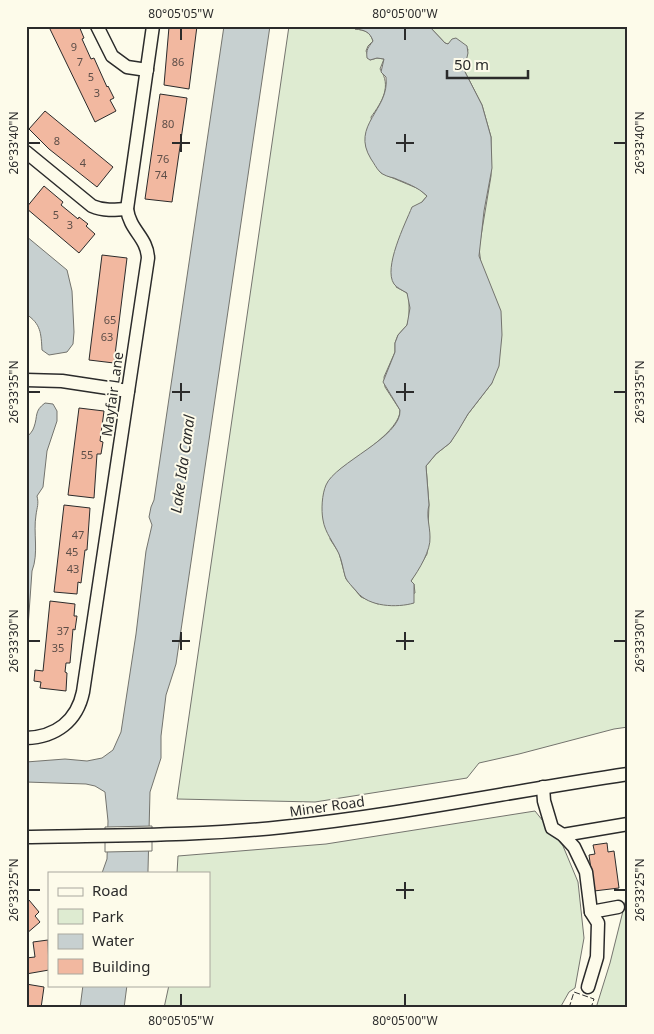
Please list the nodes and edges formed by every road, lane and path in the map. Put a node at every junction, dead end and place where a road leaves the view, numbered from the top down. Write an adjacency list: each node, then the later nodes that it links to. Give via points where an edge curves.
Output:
1 (97, 26): 3 (street, via 112,56 127,67)
2 (153, 26): 3 (street)
3 (147, 70): 5 (street)
4 (26, 152): 5 (street, via 92,206 106,210)
5 (127, 209): 7 (street, Mayfair Lane, via 131,224 148,250)
6 (26, 380): 7 (street)
7 (128, 391): 8 (street, Mayfair Lane, via 82,700 74,716 61,728 46,736)
8 (26, 738)
9 (628, 774): 10 (street, Miner Road)
10 (542, 787): 12 (street, via 552,828); 13 (street, Miner Road, via 314,824 235,831)
11 (628, 824): 12 (street)
12 (563, 835): 15 (street, via 586,872)
13 (26, 837)
14 (618, 906): 15 (street)
15 (591, 912): 16 (street, via 598,923 597,958)
16 (588, 987)

